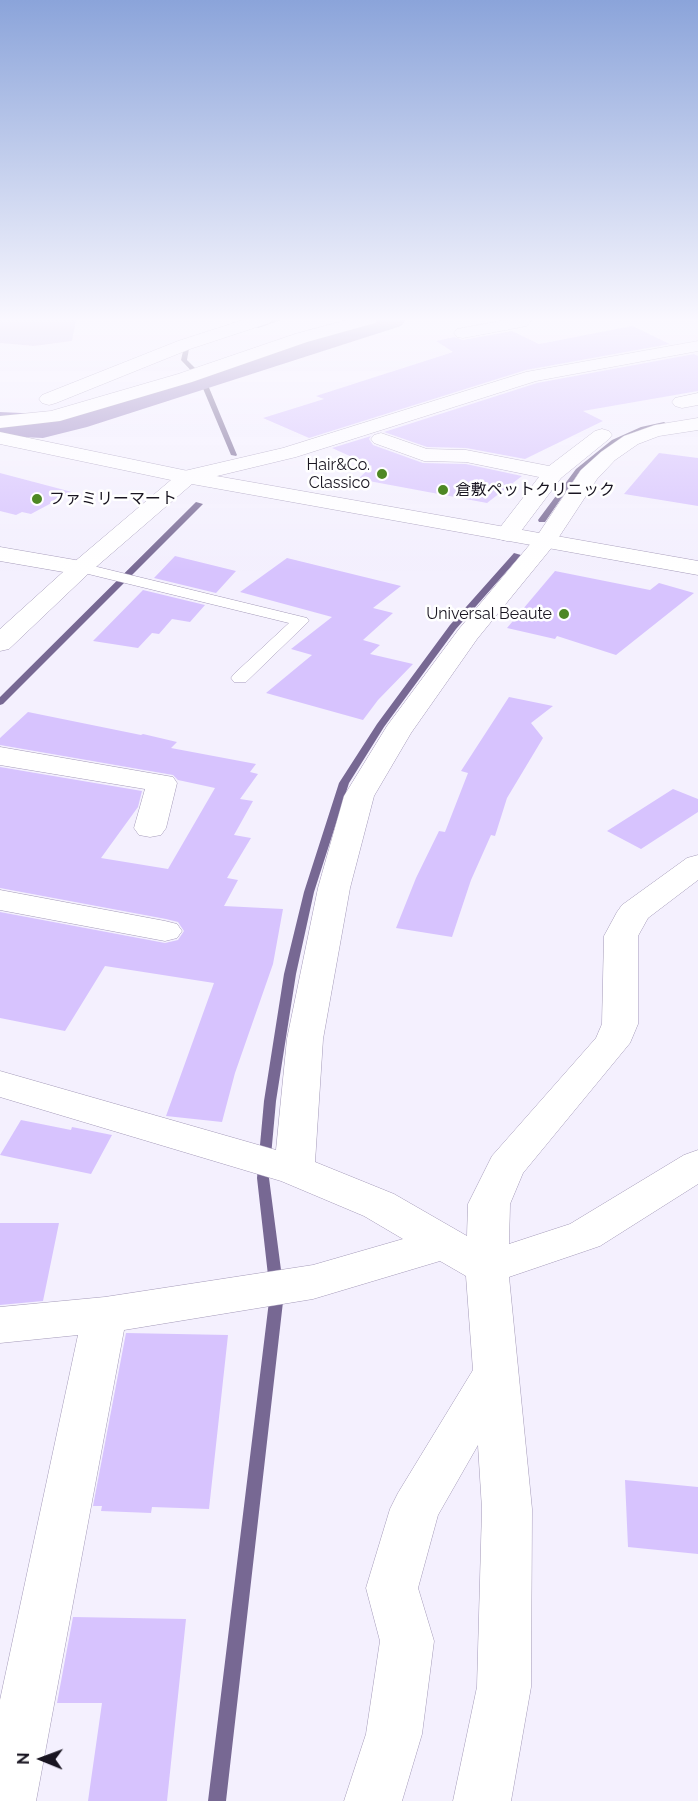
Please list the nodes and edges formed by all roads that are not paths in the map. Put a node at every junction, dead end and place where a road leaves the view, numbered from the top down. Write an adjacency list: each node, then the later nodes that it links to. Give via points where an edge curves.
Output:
1 (38, 403): 5 (street, via 23,409)
2 (100, 403): 5 (street, via 53,417)
3 (447, 403): 10 (street, via 289,453)
4 (698, 424): 12 (street, via 655,431 631,440 608,456 589,475)
5 (4, 425)
6 (602, 435): 9 (street)
7 (0, 438): 10 (street)
8 (381, 439): 9 (street, via 424,455 466,456)
9 (553, 474): 11 (street)
10 (188, 477): 11 (street); 14 (street)
11 (507, 534): 12 (street)
12 (545, 541): 15 (street); 24 (street, via 468,634 398,732 359,796 334,888 305,1039)
13 (0, 554): 14 (street)
14 (81, 568): 16 (street); 17 (lane, via 301,621)
15 (698, 568)
16 (0, 643)
17 (240, 678)
18 (0, 756): 19 (street, via 162,783)
19 (150, 828)
20 (698, 865): 27 (street, via 634,912 621,936 620,1024 612,1043 506,1166 489,1204)
21 (0, 900): 22 (street)
22 (165, 931)
23 (0, 1084): 24 (street)
24 (273, 1163): 26 (street, via 379,1206)
25 (698, 1165): 27 (street, via 585,1235)
26 (446, 1243): 27 (street); 28 (street, via 313,1282)
27 (487, 1268): 30 (street)
28 (105, 1315): 29 (street); 31 (street)
29 (0, 1325)
30 (495, 1373): 32 (street, via 415,1509 392,1588 407,1641 394,1734); 33 (street, via 507,1509 504,1687)
31 (7, 1801)
32 (374, 1801)
33 (482, 1801)

